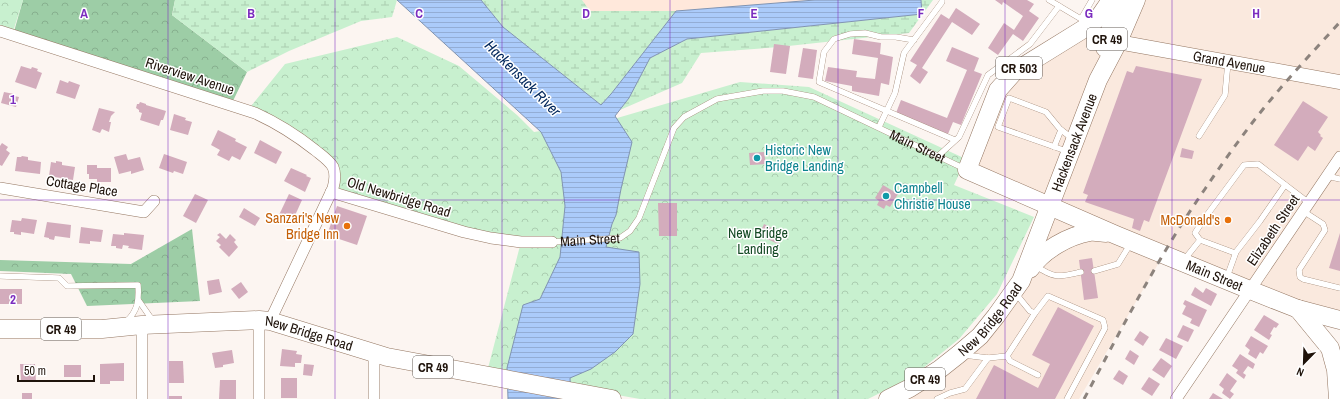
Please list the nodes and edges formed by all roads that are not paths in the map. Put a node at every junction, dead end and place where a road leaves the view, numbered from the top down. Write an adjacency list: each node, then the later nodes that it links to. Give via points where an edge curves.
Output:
1 (942, 0): 10 (lane)
2 (1049, 0): 7 (lane)
3 (1092, 0): 8 (lane)
4 (1111, 0): 8 (main road, CR 503, via 1100,16)
5 (1120, 0): 13 (main road, Hackensack Avenue / CR 49, via 1107,39)
6 (1136, 0): 11 (main road, Hackensack Avenue)
7 (1059, 6): 8 (lane); 19 (lane, via 1030,44 988,75 959,137)
8 (1086, 22): 24 (main road, CR 503, via 1014,72 998,90)
9 (0, 31): 29 (street, Riverview Avenue, via 255,113 276,123 327,159 336,180)
10 (914, 40): 15 (lane, via 904,53 895,93); 15 (lane, via 866,33 850,34 834,39 824,52 819,82)
11 (1118, 42): 12 (street, Grand Avenue); 13 (main road, Hackensack Avenue)
12 (1228, 62): 14 (street, Grand Avenue); 18 (lane, via 1225,95)
13 (1098, 80): 21 (main road, Hackensack Avenue)
14 (1340, 82)
15 (887, 111): 16 (lane); 19 (lane)
16 (879, 128): 22 (lane, Main Street); 36 (lane, Main Street, via 814,97 783,91 763,91 717,99 684,117 674,128 639,218 630,231 620,238)
17 (1061, 130): 20 (lane); 20 (lane, via 1046,112 1009,98 998,127); 21 (lane)
18 (1199, 136)
19 (955, 140): 22 (lane)
20 (1054, 147): 21 (lane)
21 (1073, 147): 31 (main road, Hackensack Avenue)
22 (938, 156): 24 (lane, Main Street)
23 (1340, 157): 25 (street, Elizabeth Street)
24 (967, 170): 31 (main road, Main Street)
25 (1327, 176): 26 (lane); 32 (street, Elizabeth Street)
26 (1340, 179)
27 (1285, 185): 32 (lane); 34 (lane, via 1258,164 1244,165 1204,218 1196,233); 37 (lane)
28 (0, 188): 30 (street, Cottage Place, via 144,212)
29 (331, 192): 36 (street, Old Newbridge Road, via 490,238); 51 (street, Old Newbridge Road)
30 (154, 201)
31 (1050, 206): 33 (main road, Main Street); 44 (main road, New Bridge Road / CR 49)
32 (1306, 207): 45 (lane, via 1323,224 1325,230 1299,270 1300,276 1303,279); 46 (street, Elizabeth Street)
33 (1116, 235): 35 (main road, Main Street); 39 (main road, via 1092,232 1076,236 1046,252)
34 (1200, 240): 37 (lane); 38 (lane)
35 (1132, 241): 38 (main road, Main Street); 40 (lane, via 1118,264)
36 (552, 242)
37 (1235, 254): 43 (lane)
38 (1182, 262): 43 (main road, Main Street)
39 (1033, 264): 41 (lane, via 1046,273 1061,277); 44 (main road)
40 (1094, 271)
41 (1080, 272)
42 (0, 276): 47 (lane, via 59,278 67,286 138,285)
43 (1226, 280): 46 (main road, Main Street)
44 (1017, 286): 49 (lane, via 1030,311); 56 (main road, New Bridge Road / CR 49, via 980,336)
45 (1340, 288)
46 (1250, 290): 48 (main road, Main Street); 67 (street, Elizabeth Street)
47 (139, 301): 52 (lane); 53 (lane, via 133,316)
48 (1298, 309): 50 (main road, Main Street); 68 (main road, via 1330,348 1336,370)
49 (1035, 313): 57 (lane); 66 (lane, via 1048,296 1103,320 1105,328)
50 (1340, 320)
51 (264, 321): 52 (main road, New Bridge Road / CR 49); 55 (main road, New Bridge Road / CR 49); 61 (street)
52 (149, 325): 53 (main road, New Bridge Road / CR 49); 60 (street)
53 (121, 327): 54 (main road, New Bridge Road / CR 49)
54 (0, 330)
55 (374, 353): 62 (street); 63 (main road, New Bridge Road / CR 49, via 394,359)
56 (959, 354): 58 (lane); 64 (main road, New Bridge Road / CR 49, via 940,369)
57 (1007, 356): 58 (lane); 59 (lane, via 1010,361)
58 (988, 358): 65 (lane, via 965,389)
59 (1038, 375)
60 (142, 399)
61 (259, 399)
62 (374, 399)
63 (612, 399)
64 (888, 399)
65 (937, 399)
66 (1067, 399)
67 (1176, 399)
68 (1338, 399)

